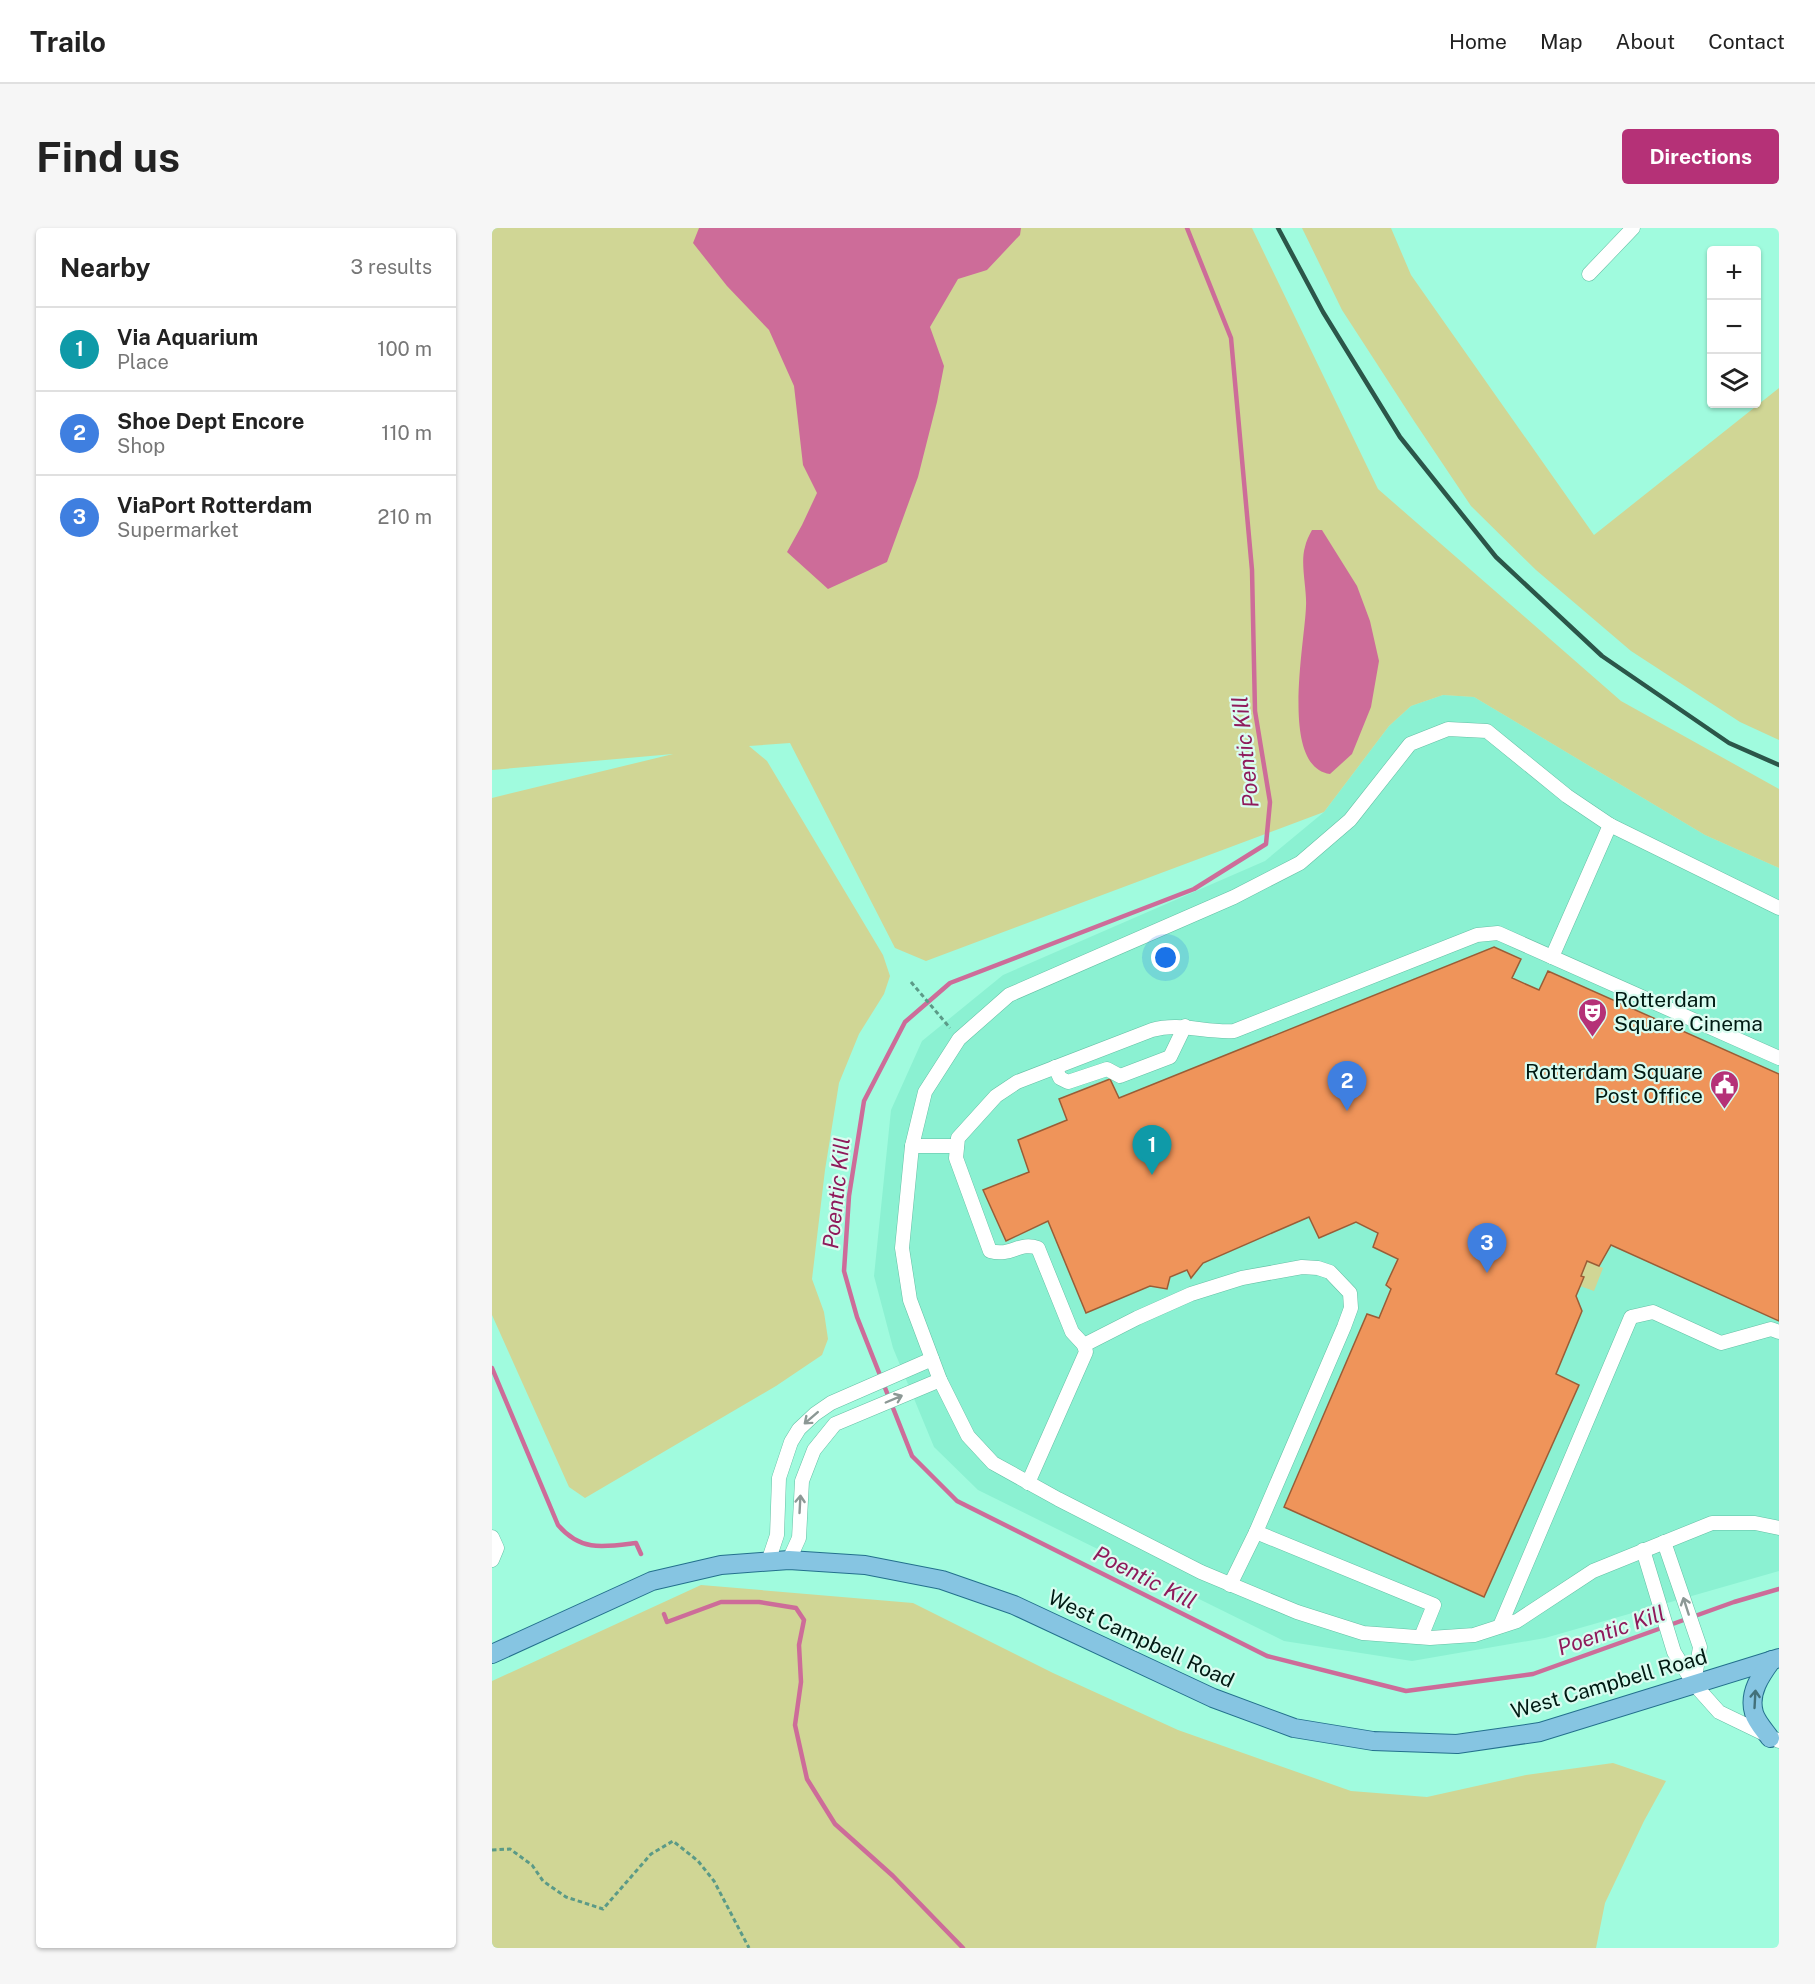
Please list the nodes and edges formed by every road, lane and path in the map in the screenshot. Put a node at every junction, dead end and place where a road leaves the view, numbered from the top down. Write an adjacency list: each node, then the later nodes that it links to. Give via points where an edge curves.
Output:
1 (1633, 228): 2 (street)
2 (1589, 274)
3 (1610, 825): 4 (street); 5 (street); 11 (street, via 1567,796 1487,731 1448,729 1410,744 1350,820 1300,863 1234,897 1009,995 955,1045 925,1092)
4 (1779, 908)
5 (1552, 957): 7 (street, via 1498,933 1477,935 1234,1031); 9 (street)
6 (911, 982): 8 (path)
7 (1185, 1026): 10 (street, via 1152,1030); 10 (street, via 1170,1057 1120,1076 1107,1069 1068,1082 1060,1078)
8 (949, 1027)
9 (1779, 1058)
10 (1055, 1067): 12 (street, via 1003,1091 958,1138)
11 (912, 1146): 12 (street); 15 (street, via 902,1248 910,1300)
12 (957, 1146): 14 (street, via 956,1158 990,1251 1001,1254 1029,1245 1038,1248 1072,1332)
13 (1779, 1332): 27 (street, via 1771,1329 1721,1342 1653,1312 1631,1317)
14 (1084, 1345): 17 (street, via 1086,1352); 19 (street, via 1191,1294 1242,1278 1302,1267 1330,1272 1339,1280 1350,1293 1351,1308)
15 (932, 1359): 16 (street); 25 (street, one-way to 25, via 831,1403 799,1429 779,1478 777,1536)
16 (940, 1380): 17 (street, via 968,1436 993,1463); 24 (street, one-way to 16, via 799,1538 802,1481 814,1450 835,1424)
17 (1028, 1483): 26 (street)
18 (1779, 1528): 21 (street, via 1755,1523 1712,1523)
19 (1256, 1532): 26 (street); 28 (street, via 1434,1605)
20 (492, 1537): 23 (street, via 497,1548)
21 (1664, 1542): 22 (street); 31 (street, one-way to 21, via 1700,1647)
22 (1643, 1550): 27 (street, via 1593,1571 1517,1621); 31 (street, via 1674,1652)
23 (492, 1560)
24 (789, 1560): 25 (main road, West Campbell Road); 31 (main road, West Campbell Road, via 865,1565 942,1580 1014,1605 1213,1698 1294,1728 1373,1741 1457,1744 1540,1732)
25 (768, 1562): 29 (main road, West Campbell Road, via 721,1565 652,1581)
26 (1230, 1585): 28 (street, via 1363,1633)
27 (1500, 1626): 28 (street, via 1474,1635)
28 (1421, 1637)
29 (492, 1654)
30 (1776, 1659): 31 (main road, West Campbell Road); 32 (main road, one-way to 30, via 1754,1713 1754,1690)
31 (1694, 1684): 32 (street, via 1719,1712)
32 (1774, 1740)
33 (492, 1850): 34 (path, via 510,1849 566,1897 603,1909 651,1854 674,1841 714,1881)
34 (749, 1948)

